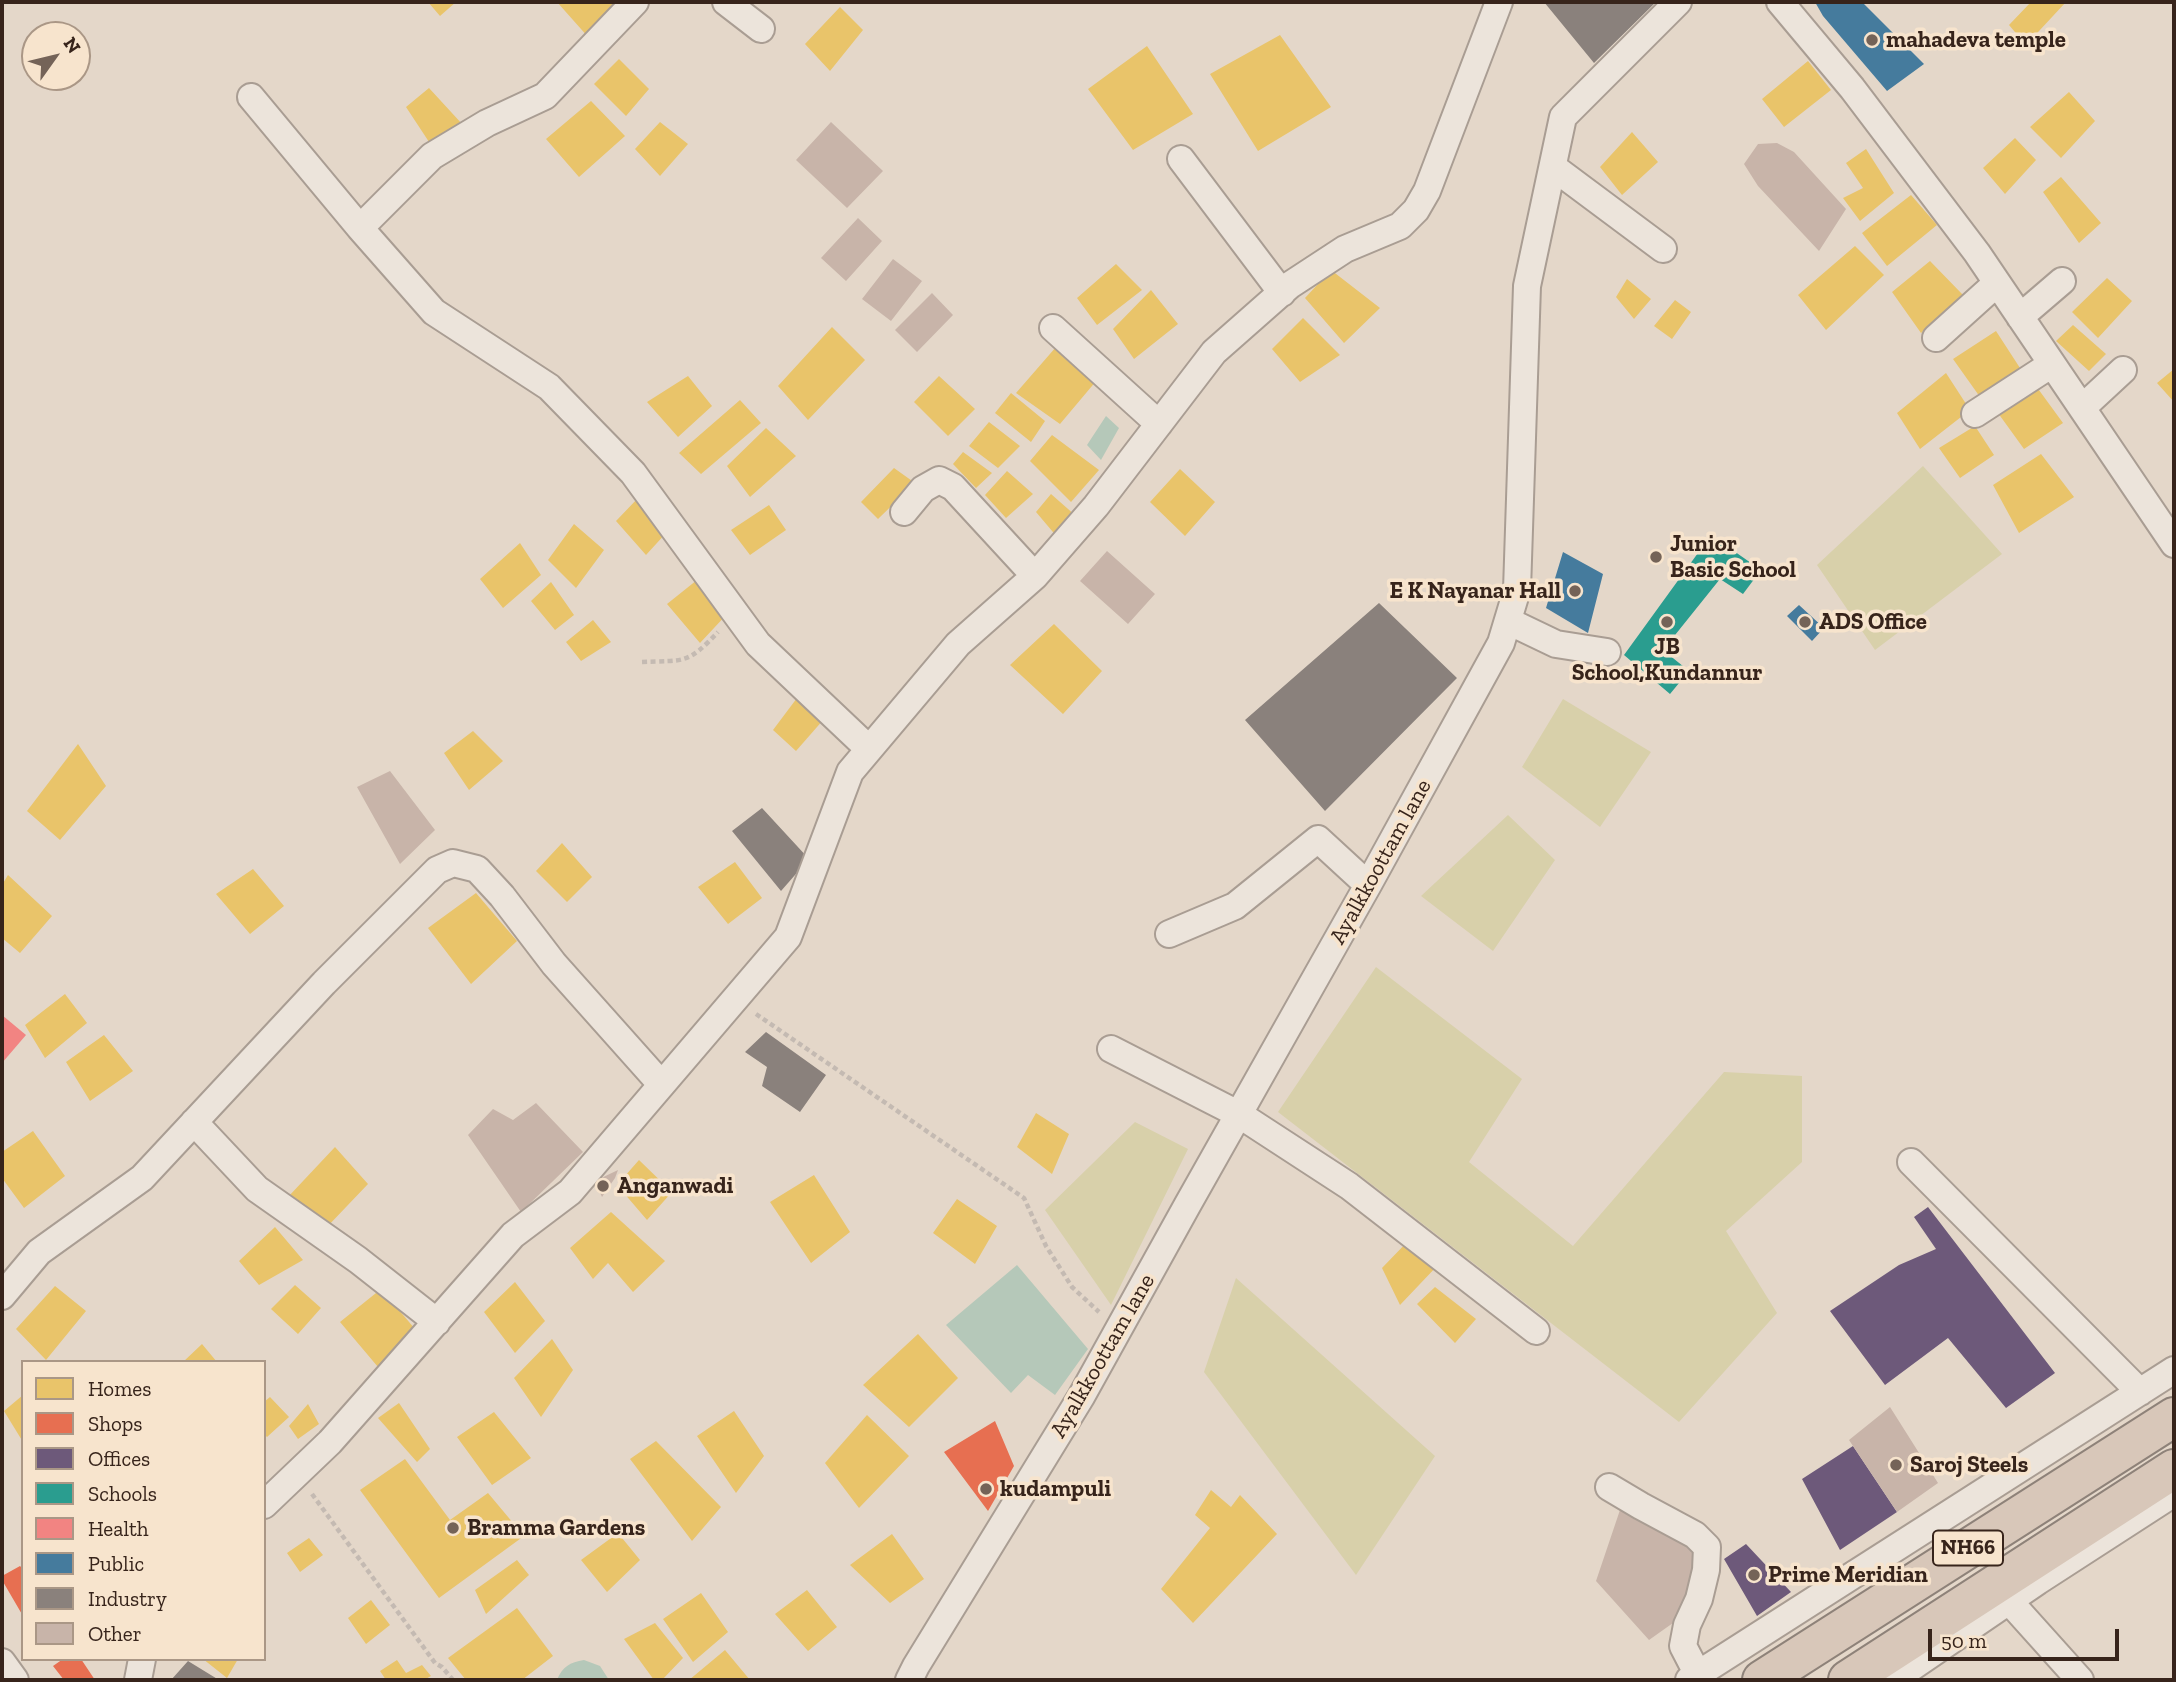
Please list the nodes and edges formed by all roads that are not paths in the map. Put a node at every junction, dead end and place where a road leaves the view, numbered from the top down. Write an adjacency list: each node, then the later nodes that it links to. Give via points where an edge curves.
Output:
1 (635, 2): 10 (street, via 545,96 486,123 432,156)
2 (726, 2): 6 (street)
3 (1499, 2): 14 (street, via 1416,210 1400,226 1345,249)
4 (1678, 2): 9 (street, Ayalkkoottam lane, via 1563,117)
5 (1780, 2): 13 (street, via 1852,88)
6 (761, 29)
7 (251, 97): 10 (street)
8 (1181, 159): 14 (street)
9 (1553, 167): 11 (street); 26 (street, Ayalkkoottam lane, via 1527,286 1517,590)
10 (360, 228): 28 (street, via 434,312 549,387 634,473 758,644)
11 (1663, 249)
12 (2062, 281): 15 (street)
13 (1997, 283): 15 (street); 17 (street)
14 (1282, 293): 22 (street, via 1214,352)
15 (2020, 317): 18 (street)
16 (1053, 328): 22 (street)
17 (1936, 338)
18 (2052, 364): 20 (street); 21 (street)
19 (2123, 370): 20 (street)
20 (2082, 408): 24 (street)
21 (1975, 414)
22 (1159, 424): 25 (street)
23 (904, 512): 25 (street, via 923,489 939,480 953,487)
24 (2174, 544)
25 (1035, 576): 28 (street, via 958,644)
26 (1508, 621): 27 (street, via 1556,645); 29 (street, Ayalkkoottam lane, via 1501,643)
27 (1607, 652)
28 (869, 750): 32 (street, via 850,772 788,937)
29 (1368, 885): 30 (street, via 1318,839 1235,906); 33 (street, Ayalkkoottam lane)
30 (1168, 934)
31 (1111, 1049): 33 (street)
32 (661, 1084): 34 (street, via 477,869 453,863 437,870 324,983); 37 (street, via 570,1192 513,1235)
33 (1240, 1115): 38 (street, via 1349,1186); 52 (street, Ayalkkoottam lane, via 1081,1397)
34 (194, 1122): 36 (street, via 142,1178 39,1252); 37 (street, via 257,1189)
35 (1911, 1162): 40 (street)
36 (2, 1296)
37 (437, 1322): 45 (street, via 331,1442)
38 (1536, 1331)
39 (2174, 1370): 40 (street)
40 (2140, 1392): 49 (street)
41 (2174, 1417): 53 (highway, NH66)
42 (2174, 1469): 54 (highway, NH66)
43 (1609, 1487): 49 (street, via 1695,1535 1707,1547 1699,1599 1683,1646)
44 (2174, 1493): 46 (street)
45 (266, 1503)
46 (2009, 1601): 55 (street); 56 (street)
47 (142, 1661): 51 (street)
48 (2, 1662): 50 (street)
49 (1693, 1677)
50 (15, 1680)
51 (138, 1680)
52 (909, 1680)
53 (1762, 1680)
54 (1848, 1680)
55 (1893, 1680)
56 (2080, 1680)

